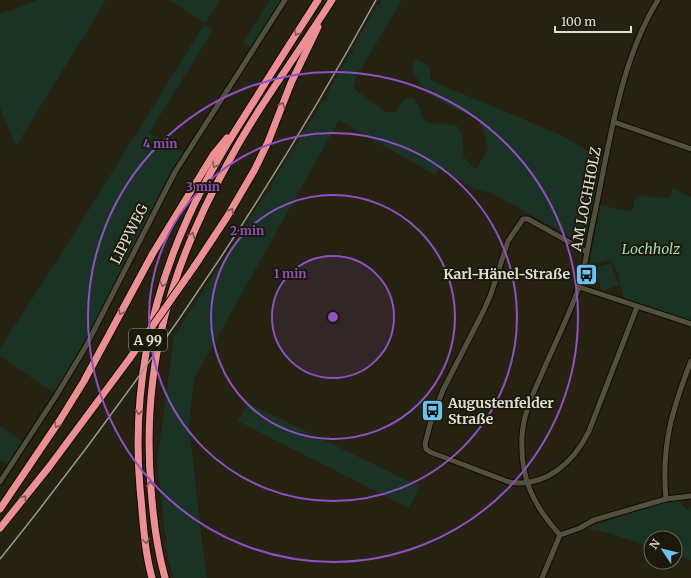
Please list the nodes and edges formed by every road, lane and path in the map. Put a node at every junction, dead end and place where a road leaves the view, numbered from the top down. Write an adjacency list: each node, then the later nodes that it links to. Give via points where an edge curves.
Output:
1 (285, 0): 14 (street, LIPPWEG, via 175,172 85,348)
2 (318, 0): 6 (highway, A 99, one-way to 6)
3 (332, 0): 5 (highway, A 99)
4 (658, 0): 7 (street, AM LOCHHOLZ, via 638,37)
5 (323, 14): 19 (highway, A 99, one-way to 5, bridge, via 130,358 227,217 268,142 291,83); 22 (highway, A 99, one-way to 5, via 153,513 148,458 149,412 155,357 165,311 199,218 229,160)
6 (242, 120): 18 (highway, A 99, one-way to 18, via 213,155 193,186 153,253 84,381); 21 (highway, A 99, one-way to 21, via 202,188 187,220 172,255 154,312 138,413 138,460)
7 (614, 122): 8 (street); 9 (street, AM LOCHHOLZ)
8 (691, 148)
9 (587, 252): 10 (street, AM LOCHHOLZ); 15 (street, via 528,219 523,219 518,224 508,241 491,294 443,390 428,432 425,444 430,452 509,482)
10 (579, 287): 11 (street); 15 (street, AM LOCHHOLZ, via 527,410 522,450)
11 (636, 307): 12 (street, via 660,311); 15 (street, via 582,446 557,471)
12 (691, 324)
13 (691, 361): 17 (street, via 679,391 669,431 664,462)
14 (0, 482)
15 (527, 482): 20 (street, AM LOCHHOLZ, via 537,503)
16 (691, 496): 17 (street)
17 (666, 499): 20 (street, via 594,520)
18 (0, 509)
19 (0, 528)
20 (560, 535): 23 (street)
21 (152, 578)
22 (165, 578)
23 (542, 578)

